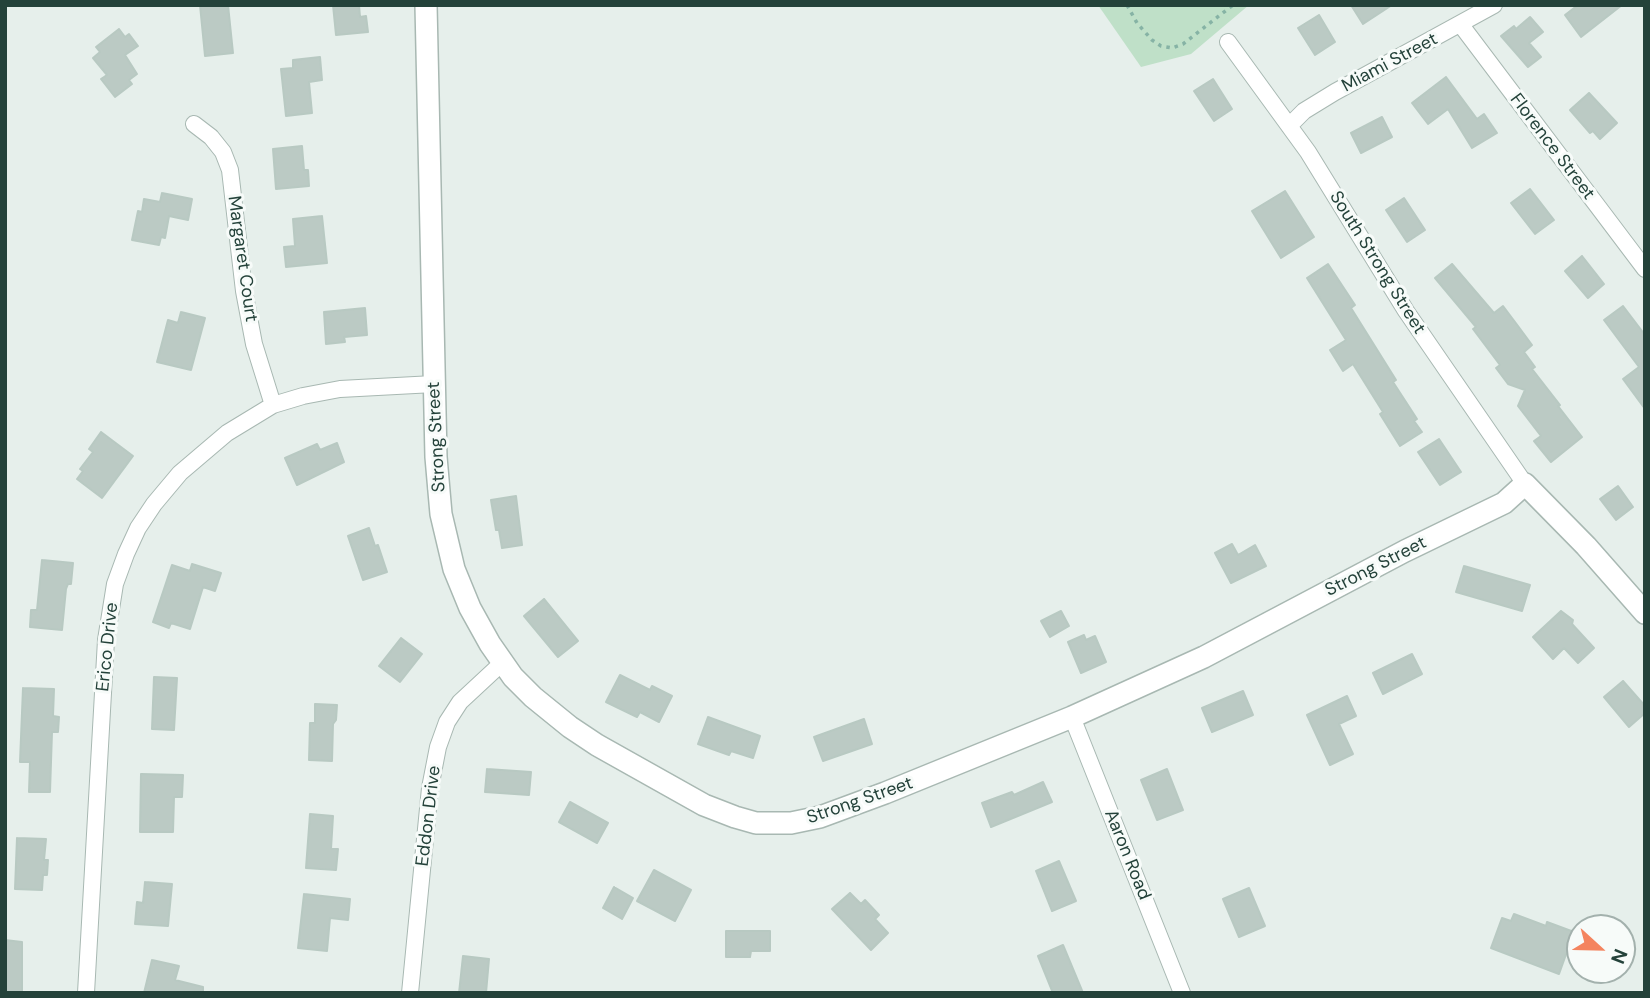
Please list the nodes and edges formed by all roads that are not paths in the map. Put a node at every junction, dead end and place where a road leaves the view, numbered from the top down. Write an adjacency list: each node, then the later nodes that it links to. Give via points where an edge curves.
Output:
1 (426, 5): 8 (street, Strong Street)
2 (1494, 5): 3 (street, Miami Street)
3 (1461, 25): 6 (street, Miami Street, via 1335,92); 7 (street, Florence Street)
4 (1228, 42): 6 (street, South Strong Street)
5 (194, 124): 9 (street, Margaret Court, via 223,152 230,170 244,291)
6 (1289, 126): 10 (street, South Strong Street, via 1400,302)
7 (1645, 269)
8 (434, 384): 9 (street, Erico Drive, via 340,389); 12 (street, Strong Street, via 438,486 446,542 470,608)
9 (273, 405): 14 (street, Erico Drive, via 227,433 180,473 138,528 115,584 106,640)
10 (1525, 484): 11 (street); 13 (street, Strong Street, via 1504,503 1248,635)
11 (1645, 613)
12 (502, 663): 13 (street, Strong Street, via 547,710 597,745 704,805 756,823 791,823 835,813); 15 (street, Eddon Drive, via 460,702 438,747)
13 (1072, 717): 16 (street, Aaron Road)
14 (86, 993)
15 (410, 993)
16 (1182, 993)

